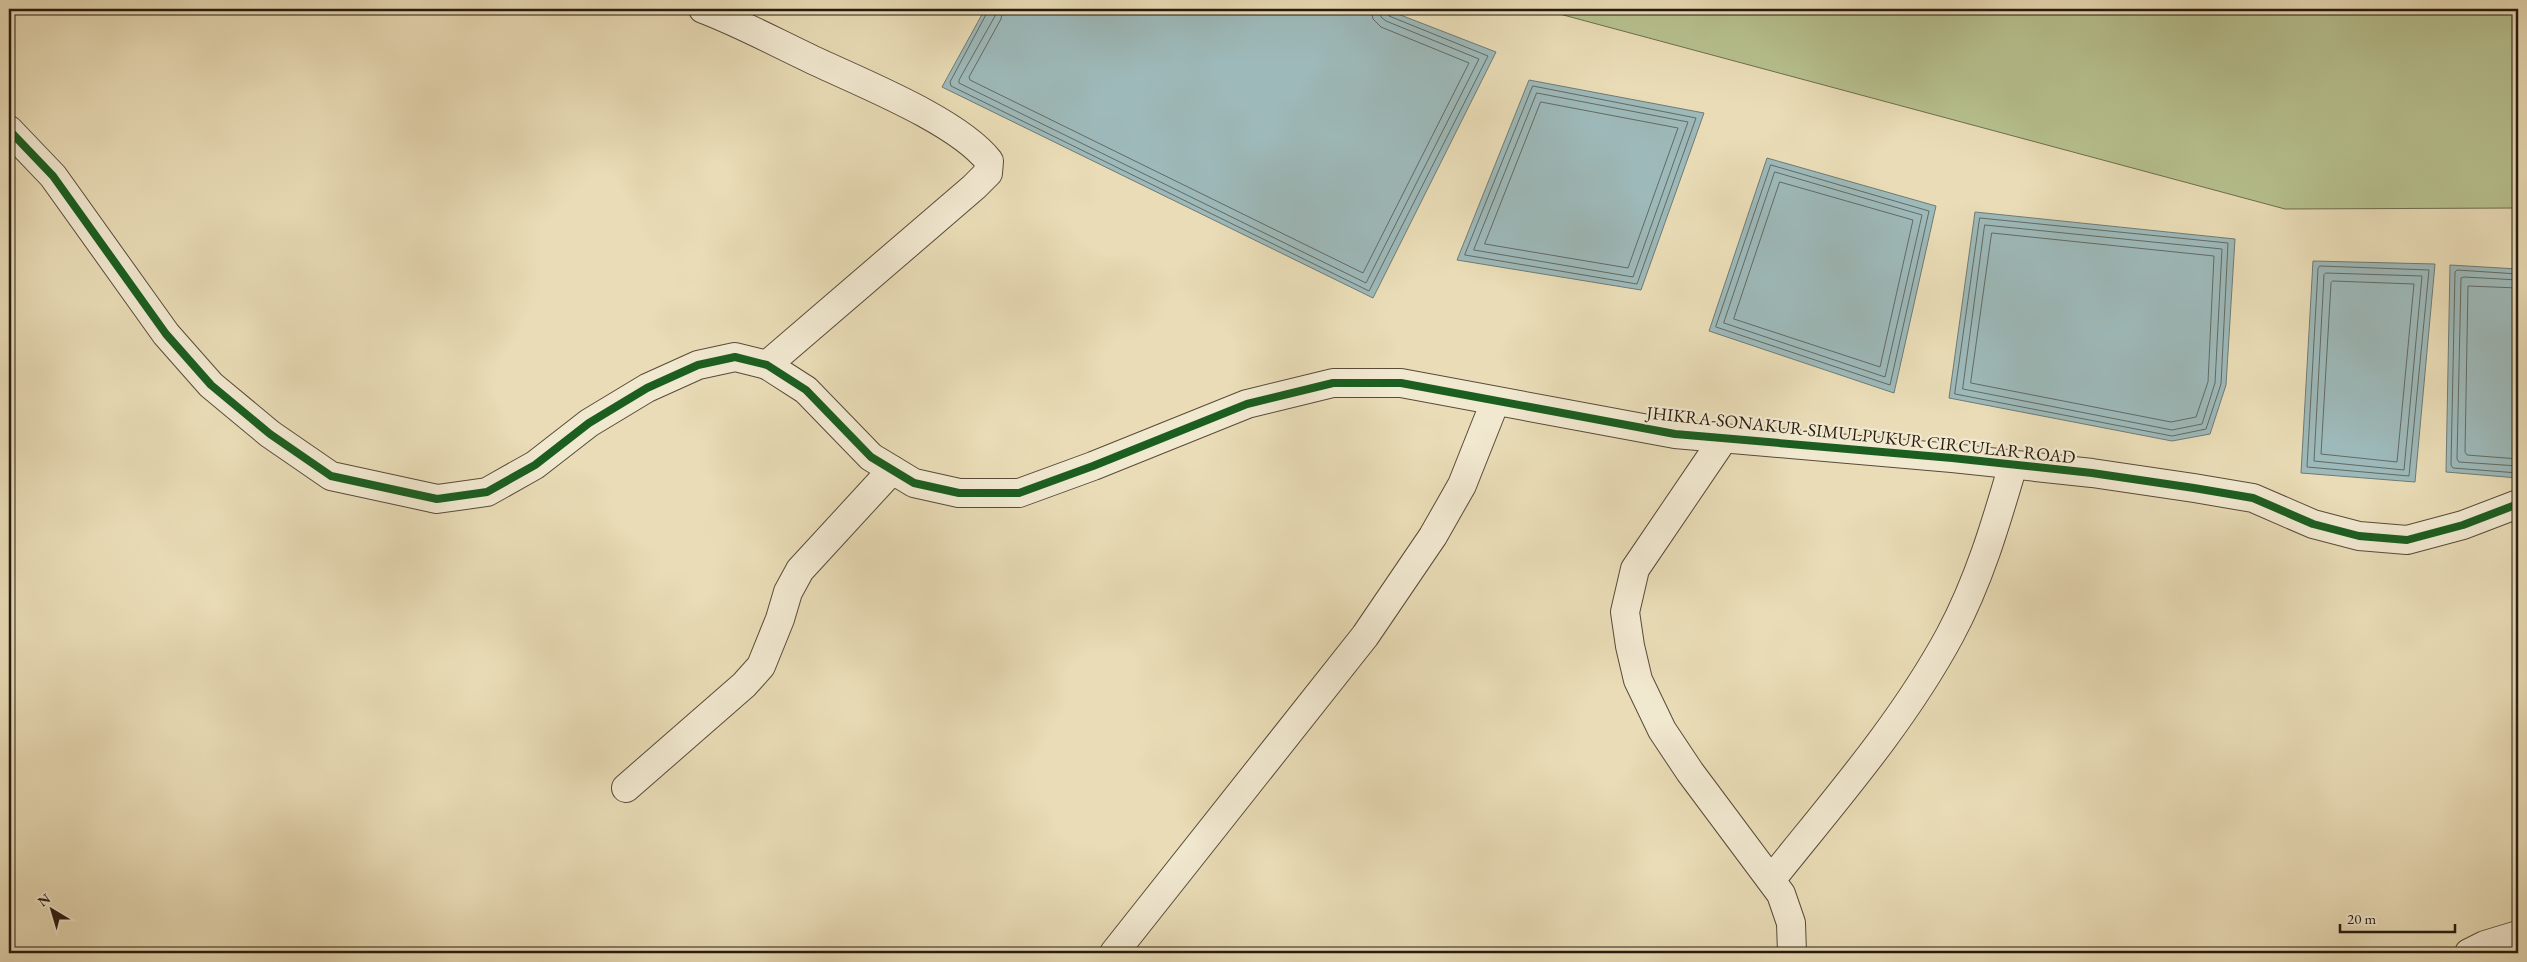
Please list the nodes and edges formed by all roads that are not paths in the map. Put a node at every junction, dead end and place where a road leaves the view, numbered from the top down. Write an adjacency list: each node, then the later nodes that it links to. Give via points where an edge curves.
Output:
1 (703, 9): 3 (street, via 914,108 956,133 989,161 988,173 974,186)
2 (9, 130): 3 (street, JHIKRA-SONAKUR-SIMULPUKUR CIRCULAR ROAD, via 53,176 166,334 211,385 270,434 331,476 437,499 487,492 535,465 597,418 647,388 698,365 735,357)
3 (768, 365): 7 (street, JHIKRA-SONAKUR-SIMULPUKUR CIRCULAR ROAD, via 806,390 871,457)
4 (1495, 402): 5 (street, JHIKRA-SONAKUR-SIMULPUKUR CIRCULAR ROAD, via 1675,434); 7 (street, JHIKRA-SONAKUR-SIMULPUKUR CIRCULAR ROAD, via 1401,383 1333,383 1248,404 1020,492 959,493 914,483); 12 (street, via 1462,485 1365,636)
5 (1724, 438): 6 (street, JHIKRA-SONAKUR-SIMULPUKUR CIRCULAR ROAD); 10 (street, via 1635,569 1626,612 1638,680 1662,730)
6 (2013, 465): 8 (street, JHIKRA-SONAKUR-SIMULPUKUR CIRCULAR ROAD, via 2092,473 2253,498 2313,524 2359,536 2407,540 2463,525); 10 (street, via 1992,537 1950,635 1898,719)
7 (892, 470): 9 (street, via 800,570 788,592 778,627 761,666 744,686)
8 (2518, 504)
9 (626, 788)
10 (1771, 880): 13 (street, via 1781,894 1791,923)
11 (2518, 935): 14 (street)
12 (1114, 953)
13 (1792, 953)
14 (2469, 953)

